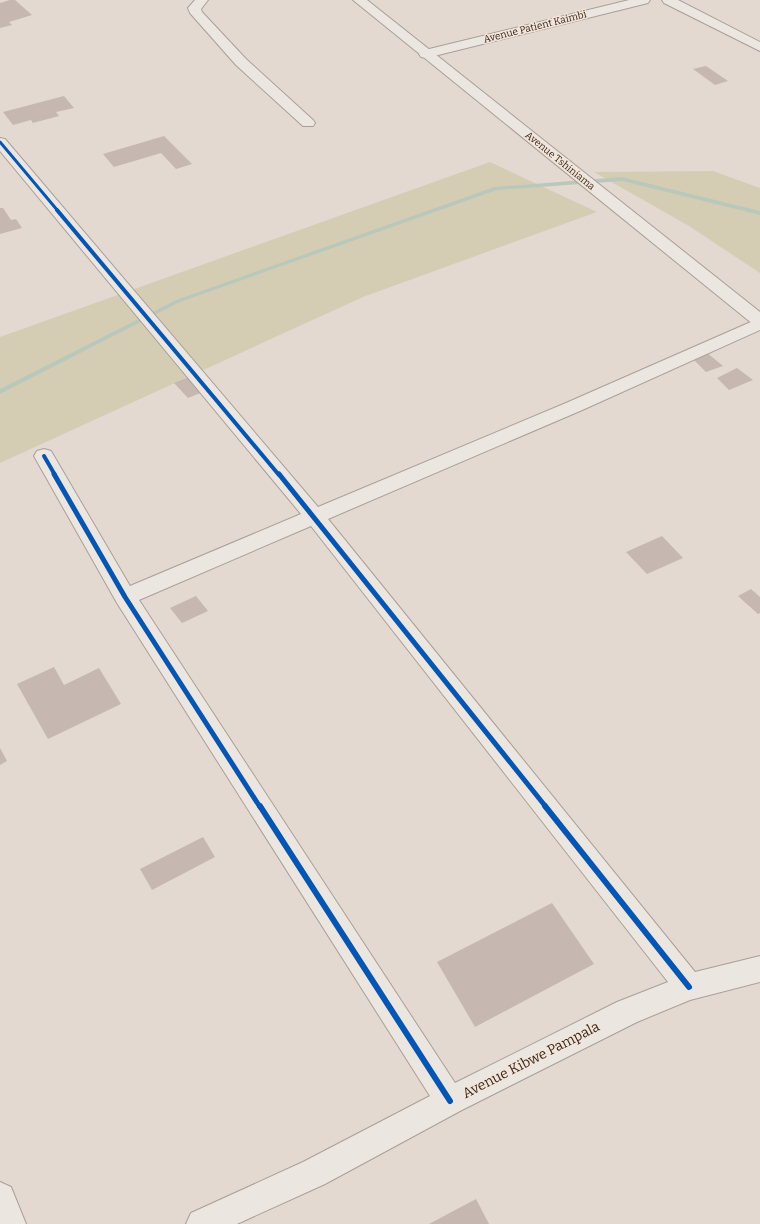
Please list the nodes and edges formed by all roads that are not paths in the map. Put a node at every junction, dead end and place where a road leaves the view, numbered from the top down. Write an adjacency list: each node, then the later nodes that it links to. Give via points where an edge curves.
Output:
1 (202, 0): 7 (street, via 194,8 196,13 241,62)
2 (360, 0): 6 (street, Avenue Tshiniama)
3 (644, 0): 6 (street, Avenue Patient Kaimbi)
4 (668, 0): 5 (street, via 698,8)
5 (760, 47)
6 (426, 54): 9 (street, Avenue Tshiniama)
7 (308, 123)
8 (0, 142): 11 (street)
9 (760, 322): 11 (street, via 574,407)
10 (44, 456): 12 (street)
11 (314, 516): 12 (street); 14 (street)
12 (125, 597): 15 (street)
13 (760, 969): 14 (street, Avenue Kibwe Pampala)
14 (689, 987): 15 (street, Avenue Kibwe Pampala, via 627,1012)
15 (450, 1100): 18 (street, Avenue Kibwe Pampala, via 314,1173)
16 (0, 1198): 17 (street)
17 (10, 1224)
18 (202, 1224)

